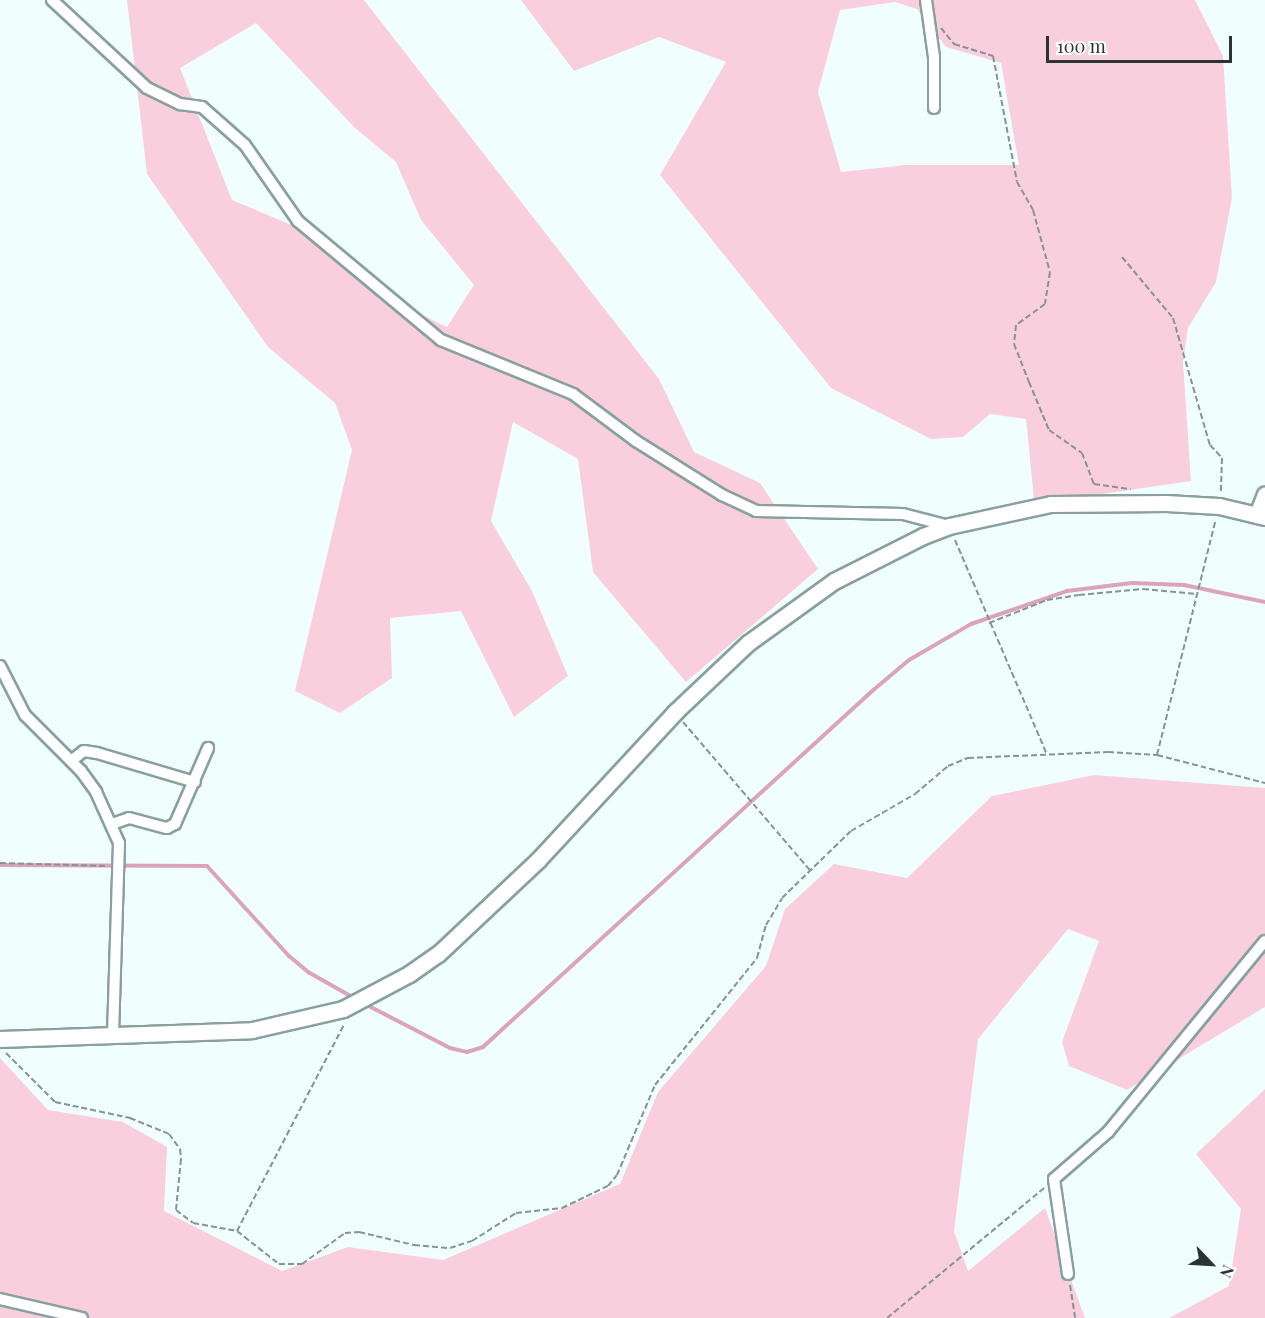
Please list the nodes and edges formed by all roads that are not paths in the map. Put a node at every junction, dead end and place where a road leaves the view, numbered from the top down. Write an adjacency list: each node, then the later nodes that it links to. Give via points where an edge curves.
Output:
1 (52, 0): 6 (street, via 147,88 180,104 202,107 245,145 298,221 441,340 573,394 636,441 722,495 756,511 903,514)
2 (926, 0): 3 (street)
3 (934, 108)
4 (1265, 494): 5 (street)
5 (1261, 516): 6 (street, via 1219,506 1051,504)
6 (950, 526): 13 (street, via 890,551 805,600 748,642 675,712 538,860 454,940 409,974 350,1005 294,1023 252,1030)
7 (0, 666): 9 (street, via 25,715)
8 (208, 748): 10 (street)
9 (70, 760): 10 (street, via 84,751 97,753); 11 (street, via 96,792)
10 (195, 782): 11 (street, via 175,824 167,828 129,818)
11 (112, 824): 13 (street, via 119,843)
12 (1265, 941): 15 (street, via 1108,1132 1054,1179)
13 (113, 1036): 14 (street)
14 (2, 1045)
15 (1068, 1274)
16 (0, 1299): 17 (street)
17 (82, 1318)

